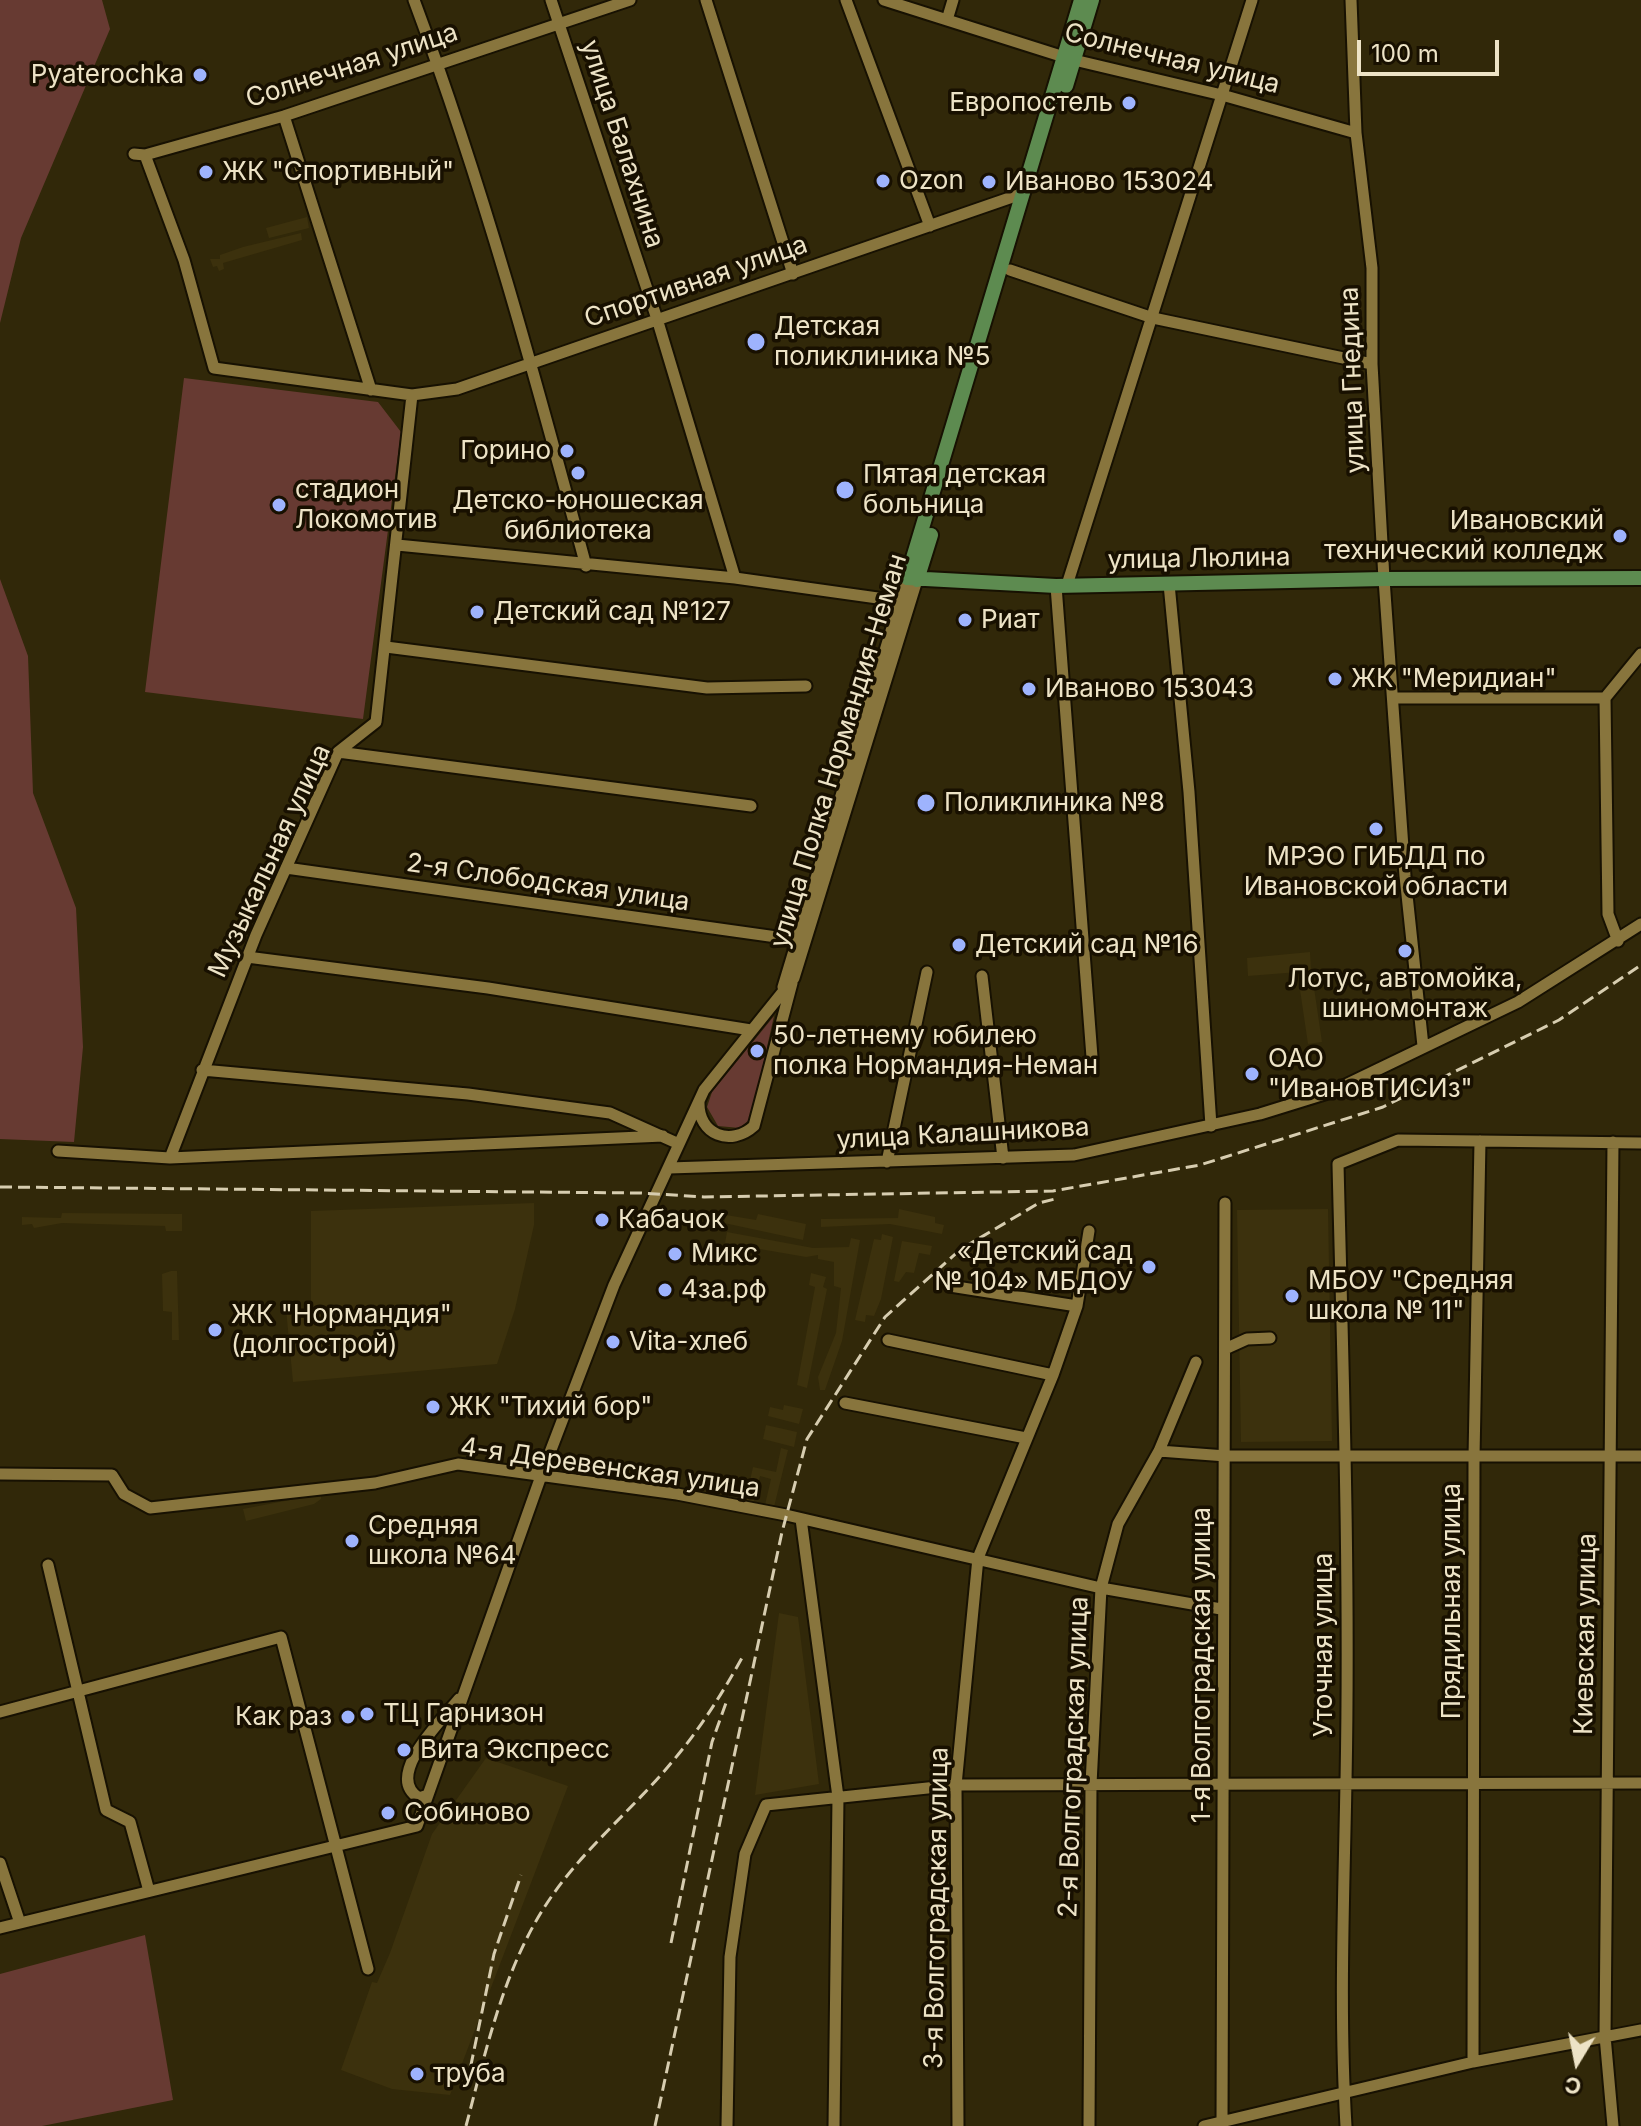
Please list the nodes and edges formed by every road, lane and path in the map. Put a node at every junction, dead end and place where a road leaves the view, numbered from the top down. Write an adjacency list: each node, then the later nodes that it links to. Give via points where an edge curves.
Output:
1 (414, 0): 15 (street)
2 (551, 0): 13 (street, улица Балахнина)
3 (630, 0): 13 (street, Солнечная улица)
4 (706, 0): 23 (street)
5 (846, 0): 21 (street)
6 (884, 0): 12 (street, Солнечная улица)
7 (953, 0): 12 (street)
8 (1081, 0): 14 (main road, улица Полка Нормандия-Неман)
9 (1092, 0): 14 (main road, улица Полка Нормандия-Неман)
10 (1252, 0): 16 (street)
11 (1351, 0): 18 (street, улица Гнедина)
12 (947, 20): 14 (street, Солнечная улица)
13 (558, 22): 15 (street, Солнечная улица); 25 (street, улица Балахнина)
14 (1069, 58): 16 (street, Солнечная улица); 20 (main road, улица Полка Нормандия-Неман)
15 (437, 63): 17 (street, Солнечная улица); 26 (street)
16 (1222, 95): 18 (street, Солнечная улица); 24 (street)
17 (284, 116): 19 (street, Солнечная улица); 28 (street)
18 (1356, 133): 27 (street, улица Гнедина, via 1372,268)
19 (140, 155): 28 (street, Спортивная улица, via 184,260 214,368)
20 (1028, 194): 21 (street, Спортивная улица); 22 (main road, улица Полка Нормандия-Неман); 37 (main road, улица Полка Нормандия-Неман)
21 (930, 226): 23 (street, Спортивная улица)
22 (1010, 270): 24 (street); 30 (main road, улица Полка Нормандия-Неман)
23 (793, 274): 25 (street, Спортивная улица)
24 (1153, 318): 27 (street); 40 (street)
25 (658, 322): 26 (street, Спортивная улица); 33 (street, улица Балахнина)
26 (532, 364): 29 (street, Спортивная улица, via 457,389); 32 (street)
27 (1372, 364): 35 (street, улица Гнедина)
28 (371, 390): 29 (street, Спортивная улица)
29 (412, 395): 31 (street, Музыкальная улица)
30 (929, 541): 36 (main road, via 930,561); 37 (main road, улица Полка Нормандия-Неман)
31 (397, 545): 32 (street); 42 (street, Музыкальная улица)
32 (586, 566): 33 (street)
33 (735, 578): 41 (street)
34 (1641, 578): 35 (main road, улица Люлина)
35 (1384, 579): 39 (main road, улица Люлина); 45 (street, улица Гнедина)
36 (951, 582): 37 (main road, улица Люлина); 38 (main road, улица Люлина)
37 (910, 583): 38 (main road, улица Люлина); 41 (street, улица Полка Нормандия-Неман); 51 (street, улица Полка Нормандия-Неман)
38 (998, 584): 40 (main road, улица Люлина)
39 (1169, 584): 40 (main road, улица Люлина); 63 (street)
40 (1062, 586): 60 (street)
41 (899, 601): 51 (street, улица Полка Нормандия-Неман)
42 (386, 647): 44 (street, via 707,688); 47 (street, Музыкальная улица, via 376,722)
43 (1641, 654): 46 (street)
44 (806, 686)
45 (1393, 698): 46 (street); 59 (street, улица Гнедина)
46 (1605, 698): 52 (street, via 1608,914)
47 (338, 752): 48 (street); 49 (street, Музыкальная улица)
48 (751, 806)
49 (286, 868): 51 (street, 2-я Слободская улица); 53 (street, Музыкальная улица)
50 (1641, 924): 52 (street, улица Калашникова)
51 (801, 941): 56 (street, улица Полка Нормандия-Неман); 57 (street, улица Полка Нормандия-Неман)
52 (1618, 941): 59 (street, улица Калашникова, via 1518,1002)
53 (247, 957): 58 (street); 61 (street, Музыкальная улица)
54 (927, 972): 72 (street)
55 (982, 976): 71 (street)
56 (794, 978): 57 (street, улица Полка Нормандия-Неман); 62 (street, via 754,1126 737,1137 716,1135 702,1121)
57 (773, 1005): 58 (street, улица Полка Нормандия-Неман)
58 (751, 1030): 62 (street, улица Полка Нормандия-Неман)
59 (1423, 1046): 63 (street, улица Калашникова, via 1331,1092)
60 (1092, 1057)
61 (202, 1070): 64 (street, via 468,1094 610,1113); 70 (street, Музыкальная улица)
62 (699, 1100): 68 (street, улица Полка Нормандия-Неман)
63 (1211, 1126): 71 (street, улица Калашникова, via 1074,1155)
64 (663, 1136): 68 (street); 70 (street)
65 (1480, 1141): 66 (street); 87 (street, Уточная улица, via 1398,1140 1338,1164); 89 (street, Прядильная улица)
66 (1613, 1142): 67 (street); 90 (street, Киевская улица)
67 (1641, 1143)
68 (679, 1144): 73 (street, улица Полка Нормандия-Неман)
69 (58, 1151): 70 (street)
70 (170, 1158)
71 (1003, 1158): 72 (street, улица Калашникова)
72 (887, 1162): 73 (street, улица Калашникова)
73 (669, 1168): 92 (street, улица Полка Нормандия-Неман, via 614,1285)
74 (1225, 1203): 80 (street, 1-я Волгоградская улица)
75 (1089, 1231): 77 (street, 3-я Волгоградская улица)
76 (950, 1286): 77 (street)
77 (1077, 1306): 82 (street, 3-я Волгоградская улица)
78 (1270, 1338): 80 (street, via 1247,1339)
79 (888, 1340): 82 (street)
80 (1225, 1349): 86 (street, 1-я Волгоградская улица)
81 (1196, 1362): 85 (street, 2-я Волгоградская улица)
82 (1053, 1375): 84 (street, 3-я Волгоградская улица)
83 (845, 1403): 84 (street)
84 (1026, 1438): 94 (street, 3-я Волгоградская улица)
85 (1159, 1451): 86 (street); 96 (street, 2-я Волгоградская улица, via 1118,1524)
86 (1226, 1456): 87 (street); 97 (street, 1-я Волгоградская улица)
87 (1345, 1456): 89 (street); 101 (street, Уточная улица)
88 (1641, 1456): 90 (street)
89 (1474, 1457): 90 (street); 102 (street, Прядильная улица)
90 (1610, 1458): 103 (street, Киевская улица)
91 (0, 1474): 92 (street, 4-я Деревенская улица, via 112,1475 124,1494 150,1508 375,1483 458,1464)
92 (541, 1476): 93 (street, 4-я Деревенская улица, via 677,1494); 98 (street, улица Полка Нормандия-Неман)
93 (801, 1519): 94 (street, 4-я Деревенская улица); 109 (street)
94 (978, 1558): 96 (street, 4-я Деревенская улица); 106 (street, 3-я Волгоградская улица)
95 (48, 1565): 99 (street)
96 (1101, 1588): 97 (street, 4-я Деревенская улица); 105 (street, 2-я Волгоградская улица)
97 (1221, 1609): 107 (street, 1-я Волгоградская улица)
98 (467, 1689): 108 (street, улица Полка Нормандия-Неман); 108 (street, via 407,1771 410,1793)
99 (75, 1693): 100 (street); 110 (street, via 281,1637); 112 (street, via 106,1810 130,1822)
100 (0, 1712)
101 (1346, 1781): 102 (street); 107 (street); 119 (street, Уточная улица)
102 (1473, 1781): 103 (street); 118 (street, Прядильная улица)
103 (1606, 1782): 104 (street); 117 (street, Киевская улица)
104 (1641, 1783)
105 (1091, 1784): 106 (street); 107 (street); 124 (street, 2-я Волгоградская улица)
106 (956, 1785): 109 (street); 123 (street, 3-я Волгоградская улица)
107 (1225, 1786): 120 (street, 1-я Волгоградская улица)
108 (428, 1795): 110 (street, улица Полка Нормандия-Неман, via 417,1826)
109 (838, 1797): 121 (street, via 766,1805 745,1854 730,1957); 122 (street)
110 (336, 1845): 112 (street); 115 (street)
111 (0, 1863): 113 (street)
112 (149, 1891): 113 (street)
113 (20, 1923): 114 (street)
114 (0, 1928)
115 (368, 1969)
116 (1641, 2030): 117 (street)
117 (1605, 2036): 118 (street); 127 (street, Киевская улица)
118 (1473, 2062): 119 (street)
119 (1344, 2092): 120 (street); 126 (street, Уточная улица)
120 (1222, 2124): 125 (street)
121 (727, 2126)
122 (834, 2126)
123 (958, 2126)
124 (1089, 2126)
125 (1204, 2126)
126 (1346, 2126)
127 (1613, 2126)

